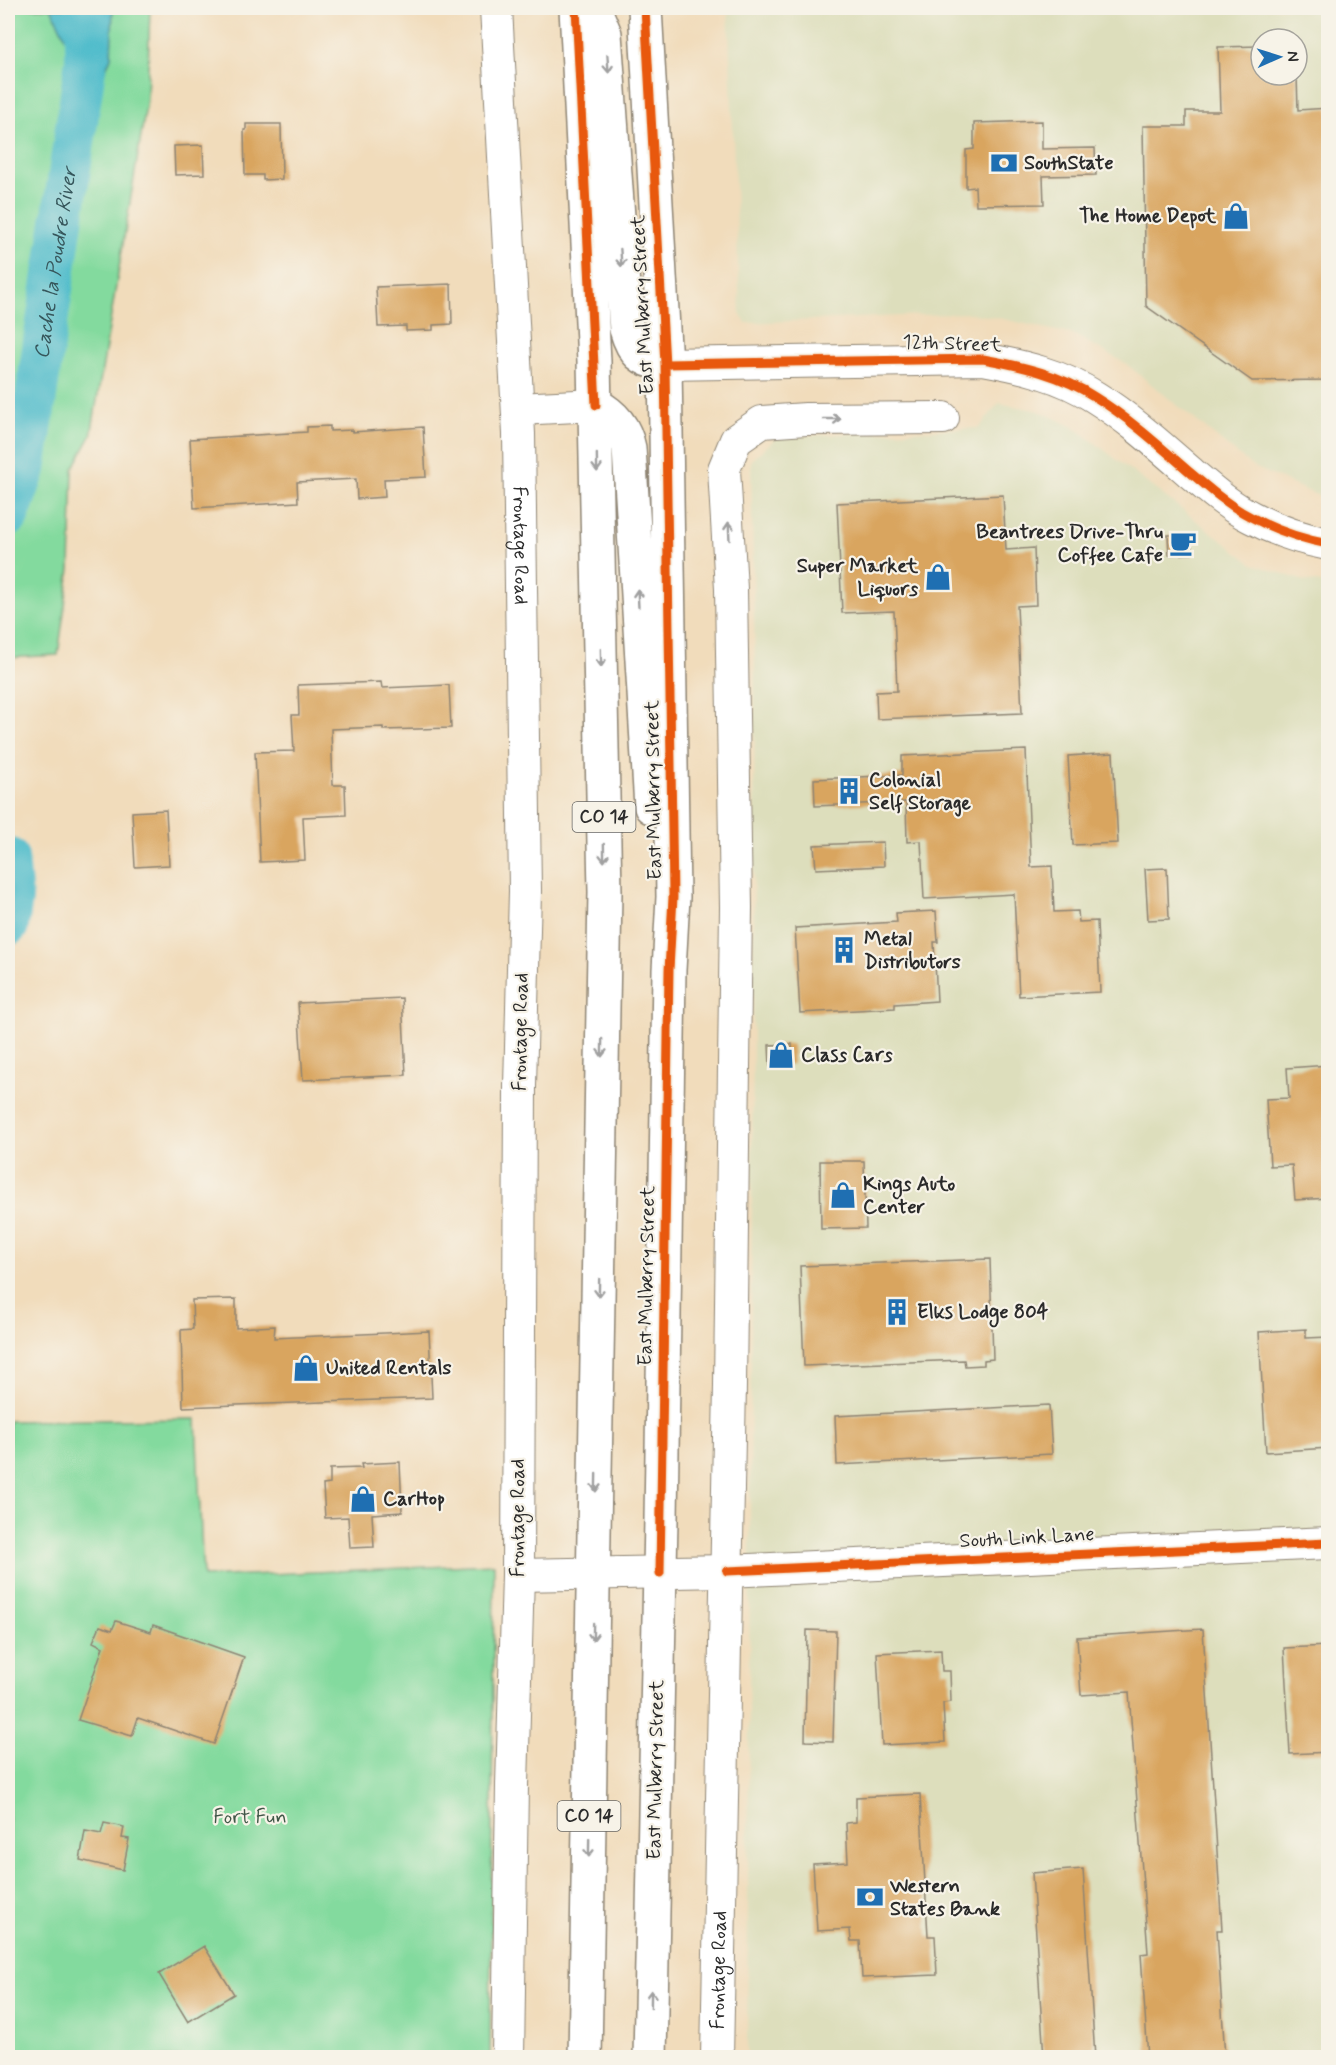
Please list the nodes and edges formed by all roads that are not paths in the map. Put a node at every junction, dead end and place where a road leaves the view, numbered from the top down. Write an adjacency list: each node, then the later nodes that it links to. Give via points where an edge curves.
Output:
1 (496, 8): 7 (street, Frontage Road)
2 (576, 8): 6 (highway, CO 14)
3 (594, 8): 5 (highway, one-way to 5, via 605,34 626,329 630,343 642,358)
4 (645, 8): 5 (highway, East Mulberry Street)
5 (665, 364): 9 (street, 12th Street, via 982,359 1020,366 1050,375 1095,397 1249,516 1280,531); 10 (highway, East Mulberry Street, via 673,897)
6 (596, 405): 7 (street); 10 (highway, one-way to 6, via 651,807 629,448 620,424); 14 (highway, CO 14, one-way to 14, via 605,892)
7 (518, 409): 15 (street, Frontage Road, via 525,891 520,1086)
8 (943, 418): 12 (street, Frontage Road, one-way to 8, via 736,907 731,589 724,468 736,440 762,422)
9 (1329, 544)
10 (669, 970): 13 (highway, East Mulberry Street)
11 (1329, 1543): 12 (street, South Link Lane)
12 (727, 1571): 13 (street, South Link Lane); 19 (street, Frontage Road)
13 (660, 1573): 14 (street, South Link Lane); 18 (highway, East Mulberry Street, one-way to 13)
14 (594, 1574): 15 (street, South Link Lane); 17 (highway, CO 14, one-way to 17)
15 (518, 1575): 16 (street, Frontage Road)
16 (508, 2058)
17 (585, 2058)
18 (650, 2058)
19 (717, 2058)

